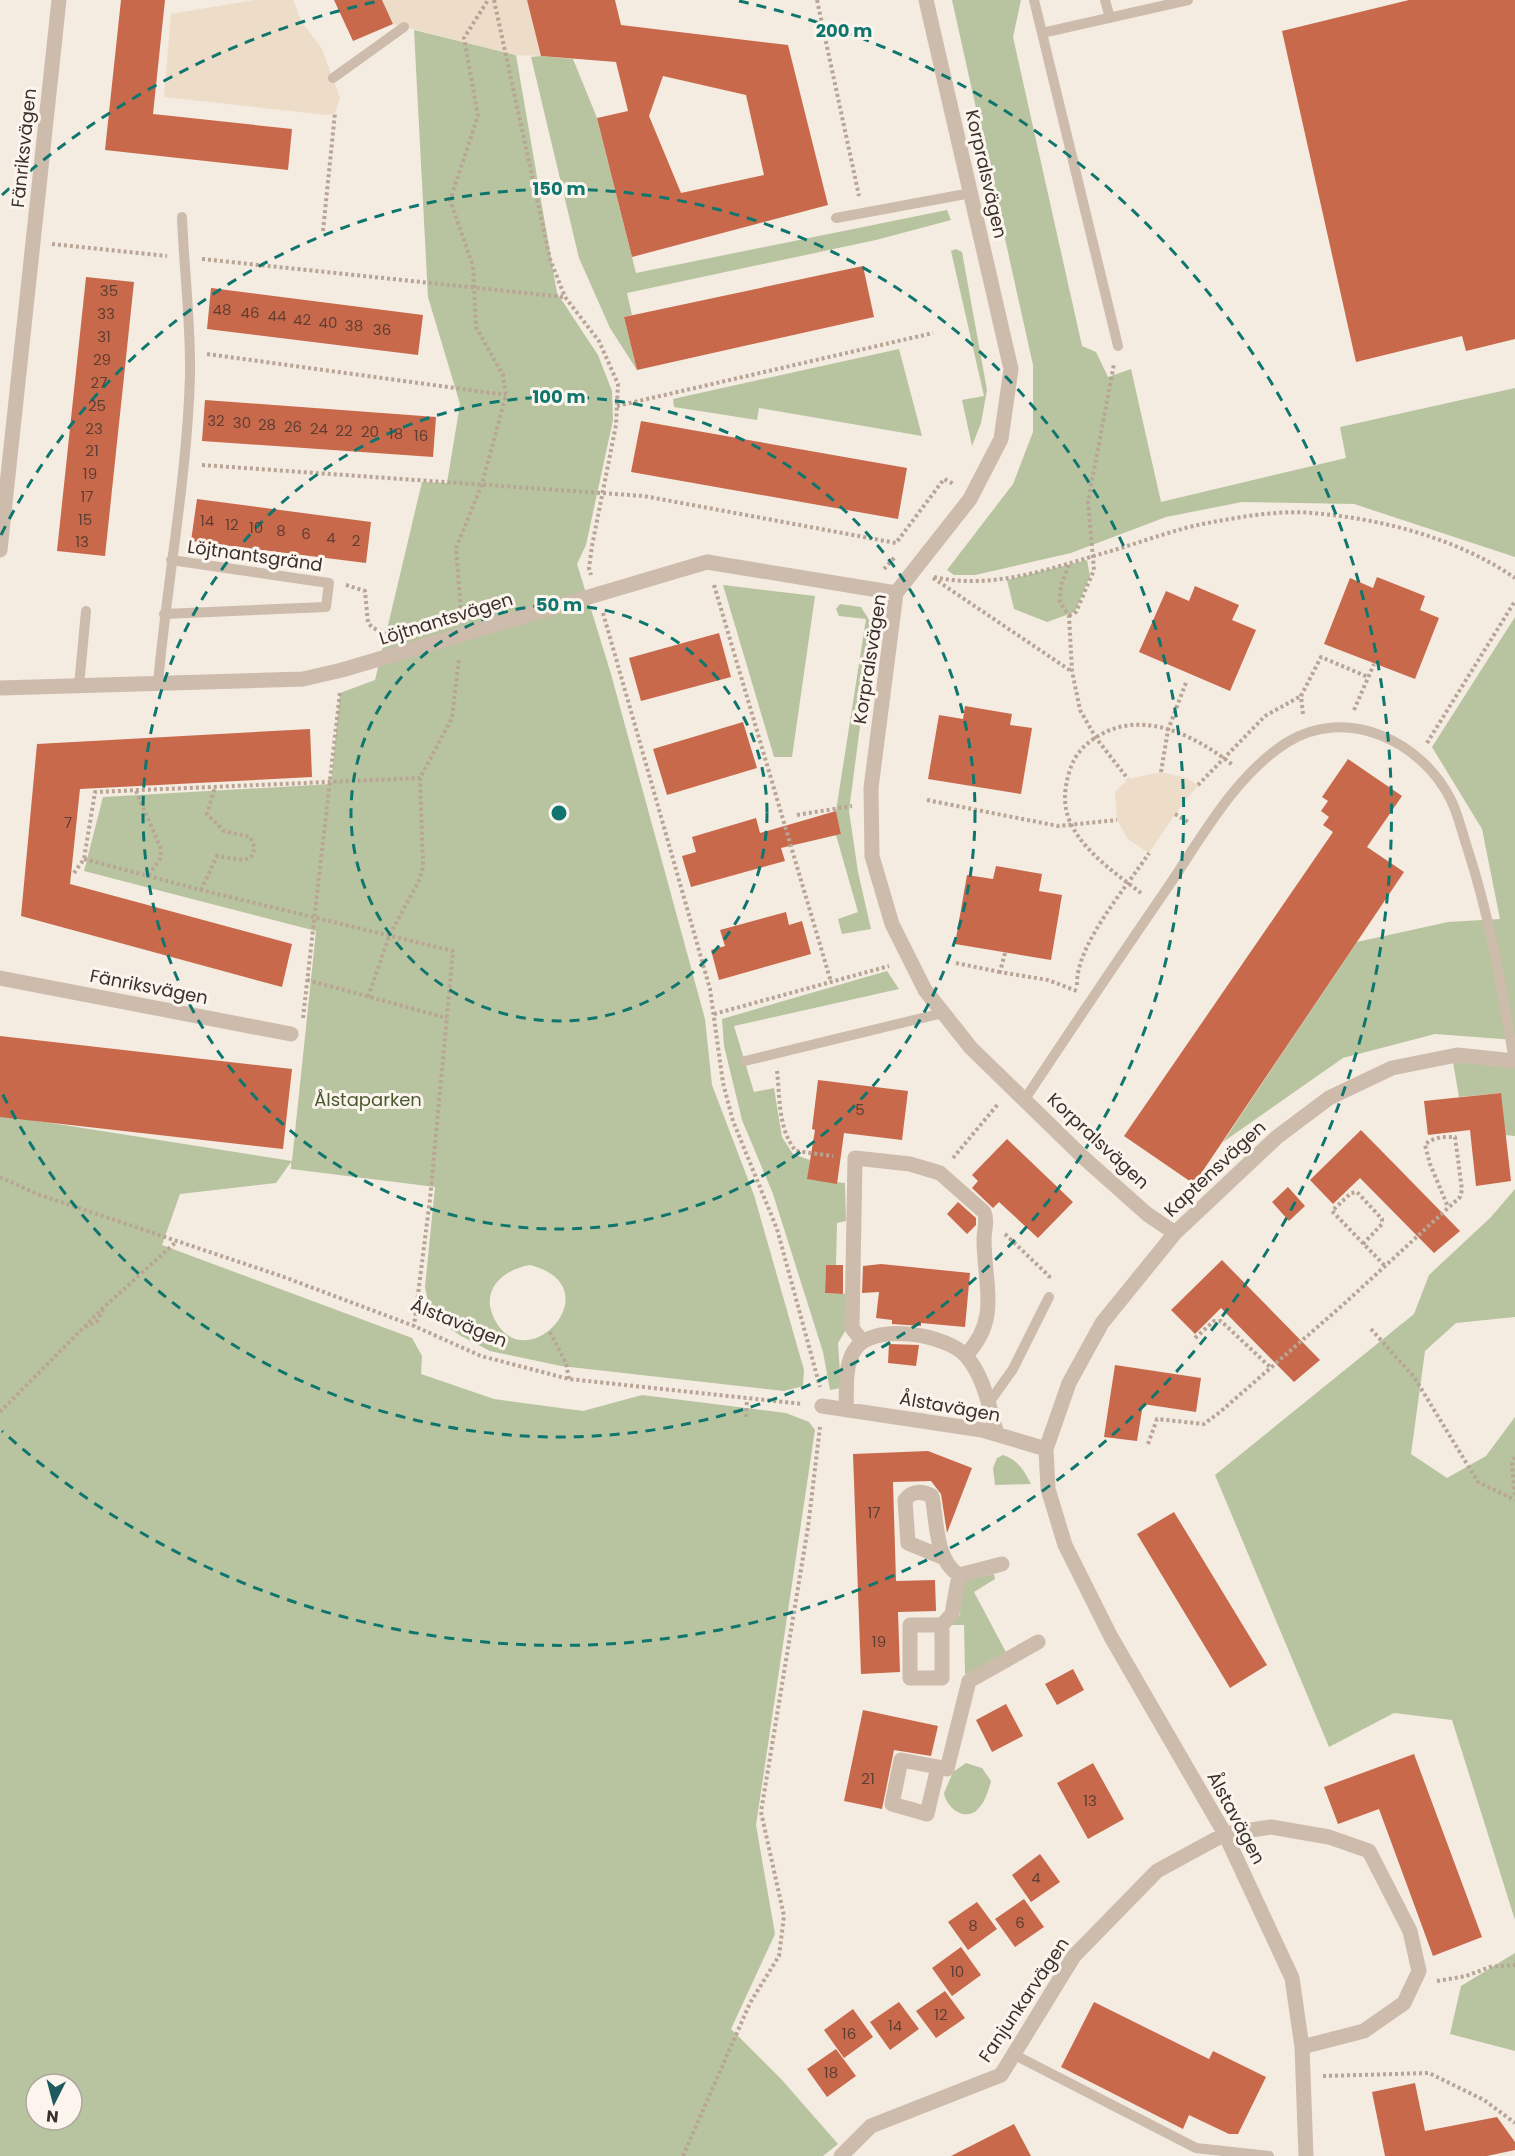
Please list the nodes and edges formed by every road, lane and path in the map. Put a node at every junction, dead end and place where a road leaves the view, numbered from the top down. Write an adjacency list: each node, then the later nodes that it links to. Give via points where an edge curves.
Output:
1 (59, 0): 19 (street, Fänriksvägen)
2 (488, 0): 21 (path, via 464,38 478,116 450,198 473,266)
3 (494, 0): 22 (path, via 550,259)
4 (817, 0): 15 (path)
5 (926, 0): 14 (street, Korpralsvägen)
6 (1034, 0): 11 (lane)
7 (1105, 0): 9 (lane)
8 (1188, 0): 9 (lane)
9 (1110, 18): 11 (lane)
10 (404, 27): 12 (lane)
11 (1042, 33): 24 (lane)
12 (333, 78)
13 (335, 113): 18 (path)
14 (971, 193): 15 (lane); 40 (street, Korpralsvägen, via 1011,369 1004,418 1000,439 970,499)
15 (862, 212): 17 (lane)
16 (182, 217): 20 (lane, Löjtnantsgränd)
17 (836, 218)
18 (323, 231)
19 (33, 242): 20 (path); 32 (street, Fänriksvägen)
20 (184, 257): 21 (path); 25 (lane, Löjtnantsgränd)
21 (472, 287): 22 (path); 26 (path, via 476,327 502,375)
22 (565, 297): 27 (path, via 599,340 618,384)
23 (933, 333): 27 (path)
24 (1118, 346): 33 (path, via 1088,502)
25 (190, 352): 26 (path); 28 (lane, Löjtnantsgränd)
26 (506, 395): 29 (path)
27 (617, 406): 31 (path)
28 (184, 464): 29 (path); 34 (lane, Löjtnantsgränd)
29 (482, 483): 31 (path); 46 (path, via 456,548)
30 (954, 485): 31 (path, via 944,479 896,543 644,496)
31 (602, 493): 37 (path)
32 (0, 550)
33 (1091, 557): 36 (path); 38 (path, via 1211,522 1312,512 1382,523 1443,541); 45 (path, via 1094,570 1076,612)
34 (171, 560): 39 (lane, Löjtnantsgränd); 43 (lane, Löjtnantsgränd)
35 (706, 562): 40 (street, Löjtnantsvägen); 46 (street, Löjtnantsvägen); 91 (path)
36 (1069, 564): 45 (path, via 1060,602); 50 (path, via 991,581 956,582 931,576)
37 (589, 568)
38 (1515, 578)
39 (329, 583): 43 (lane, Löjtnantsgränd, via 326,607); 47 (path, via 362,588 368,623)
40 (896, 593): 86 (street, Korpralsvägen, via 871,788 872,856 892,924)
41 (1515, 601): 62 (path)
42 (86, 611): 54 (lane)
43 (164, 614): 53 (lane, Löjtnantsgränd)
44 (604, 616): 96 (path)
45 (1069, 616): 50 (path)
46 (461, 634): 49 (street, Löjtnantsvägen); 65 (path, via 452,718)
47 (393, 639)
48 (1374, 664): 51 (path)
49 (342, 670): 53 (street, Löjtnantsvägen, via 303,679); 67 (path)
50 (1072, 671): 60 (path, via 1080,711)
51 (1368, 677): 56 (path, via 1321,657); 58 (path)
52 (1187, 680): 57 (path)
53 (158, 683): 54 (street, Löjtnantsvägen)
54 (79, 686): 55 (street, Löjtnantsvägen)
55 (0, 688)
56 (1301, 696): 59 (path); 61 (path, via 1265,716)
57 (1168, 729): 60 (path, via 1115,726); 61 (path); 63 (path)
58 (1346, 729): 59 (lane, Korpralsvägen, via 1322,729); 62 (lane, Korpralsvägen, via 1365,728 1393,740)
59 (1304, 736): 64 (lane, Korpralsvägen, via 1287,742)
60 (1096, 738): 66 (path); 75 (path, via 1074,758 1066,781 1064,797)
61 (1224, 757): 64 (path); 68 (path)
62 (1418, 758): 101 (lane, Korpralsvägen, via 1428,765 1451,800 1476,874 1499,969)
63 (1161, 772)
64 (1248, 777): 82 (lane, Korpralsvägen, via 1219,811)
65 (420, 778): 67 (path); 84 (path, via 423,866)
66 (1128, 779)
67 (330, 781): 69 (path); 83 (path)
68 (1198, 785)
69 (215, 787): 70 (path); 81 (path, via 207,814 224,831 250,837 254,853 244,860 217,856)
70 (136, 791): 77 (path, via 95,792); 79 (path, via 161,849 160,860)
71 (927, 800): 75 (path, via 1058,826)
72 (856, 805): 73 (path)
73 (797, 816)
74 (1117, 820): 75 (path)
75 (1071, 823): 80 (path, via 1099,859)
76 (1149, 853): 80 (path)
77 (84, 858): 78 (path); 79 (path)
78 (74, 873)
79 (148, 876): 81 (path)
80 (1127, 883): 82 (path); 92 (path, via 1081,957)
81 (201, 890): 83 (path)
82 (1155, 905): 93 (lane, Korpralsvägen)
83 (314, 919): 84 (path); 90 (path)
84 (390, 934): 94 (path); 97 (path, via 453,951)
85 (1005, 952): 88 (path)
86 (910, 960): 91 (path); 95 (street, Korpralsvägen, via 925,990)
87 (956, 963): 88 (path)
88 (1000, 972): 92 (path, via 1048,980)
89 (0, 978): 98 (street, Fänriksvägen)
90 (307, 980): 94 (path); 98 (path)
91 (831, 982): 96 (path)
92 (1077, 991): 93 (path)
93 (1095, 995): 103 (lane, Korpralsvägen)
94 (368, 997): 97 (path)
95 (944, 1013): 99 (lane); 102 (street, Korpralsvägen, via 971,1048)
96 (714, 1014): 124 (path, via 723,1083 733,1121 777,1229 810,1342)
97 (447, 1018): 114 (path)
98 (297, 1030)
99 (775, 1054): 100 (lane); 104 (path, via 789,1142 796,1151)
100 (745, 1061)
101 (1515, 1061): 109 (street, Kaptensvägen, via 1457,1054 1392,1068 1329,1098 1277,1137)
102 (1012, 1087): 103 (street, Korpralsvägen); 105 (path)
103 (1025, 1099): 109 (street, Korpralsvägen, via 1092,1165 1147,1214)
104 (855, 1158): 105 (street, via 910,1164); 118 (street, via 852,1329)
105 (940, 1173): 108 (street)
106 (0, 1177): 110 (path, Ålstavägen, via 37,1194)
107 (1448, 1207): 107 (path, via 1425,1145 1441,1137 1455,1137 1462,1190); 112 (path)
108 (986, 1217): 113 (path, via 1049,1276); 119 (street, via 984,1239 990,1294 986,1325 979,1342)
109 (1175, 1233): 130 (street, Kaptensvägen, via 1102,1323 1069,1383)
110 (176, 1242): 114 (path, Ålstavägen); 126 (path, via 82,1328)
111 (1363, 1244): 111 (path, via 1332,1211 1351,1193 1357,1192 1382,1219 1382,1224); 112 (path)
112 (1384, 1266): 120 (path)
113 (1049, 1297): 123 (lane, via 1013,1369)
114 (414, 1326): 121 (path, Ålstavägen, via 481,1356)
115 (1371, 1329): 132 (path, via 1414,1377 1478,1482)
116 (550, 1332): 121 (path, via 566,1363)
117 (1195, 1338): 120 (path, via 1214,1321 1221,1321)
118 (862, 1341): 119 (street, via 882,1333 942,1339); 125 (street, via 850,1360)
119 (966, 1355): 123 (street, via 981,1377)
120 (1271, 1368): 129 (path, via 1204,1424 1157,1419)
121 (569, 1379): 122 (path, Ålstavägen)
122 (747, 1399): 124 (path, Ålstavägen); 127 (path)
123 (988, 1404): 128 (street)
124 (822, 1406): 125 (street, Ålstavägen); 148 (path, via 808,1527 761,1812 784,1916 779,1956 750,2003)
125 (846, 1410): 128 (street, Ålstavägen)
126 (0, 1412)
127 (746, 1417)
128 (997, 1434): 130 (street, Ålstavägen)
129 (1148, 1444)
130 (1046, 1449): 141 (street, Ålstavägen, via 1048,1489 1065,1545 1111,1637)
131 (1515, 1457): 132 (path)
132 (1515, 1499)
133 (942, 1557): 135 (street)
134 (1002, 1564): 135 (street)
135 (959, 1575): 136 (street, via 952,1614)
136 (942, 1625): 138 (street); 138 (street, via 910,1625 910,1678)
137 (1038, 1642): 139 (street)
138 (942, 1678): 139 (street)
139 (969, 1681): 140 (street, via 947,1769)
140 (938, 1767)
141 (1226, 1834): 144 (street, Ålstavägen, via 1292,1978); 144 (street, Fanjunkarvägen, via 1271,1827 1329,1837 1369,1851 1410,1931 1419,1971 1404,2003 1364,2031); 145 (street, Fanjunkarvägen, via 1156,1870 1074,1956)
142 (1515, 1965): 143 (path, via 1490,1967)
143 (1466, 1976)
144 (1302, 2047): 146 (street, Ålstavägen)
145 (1013, 2054): 149 (street, Fanjunkarvägen, via 1001,2075 871,2126); 150 (lane, via 1196,2148)
146 (1301, 2077): 147 (path, via 1429,2073 1484,2100); 151 (street, Ålstavägen)
147 (1515, 2123)
148 (683, 2156)
149 (841, 2156)
150 (1269, 2156)
151 (1306, 2156)

